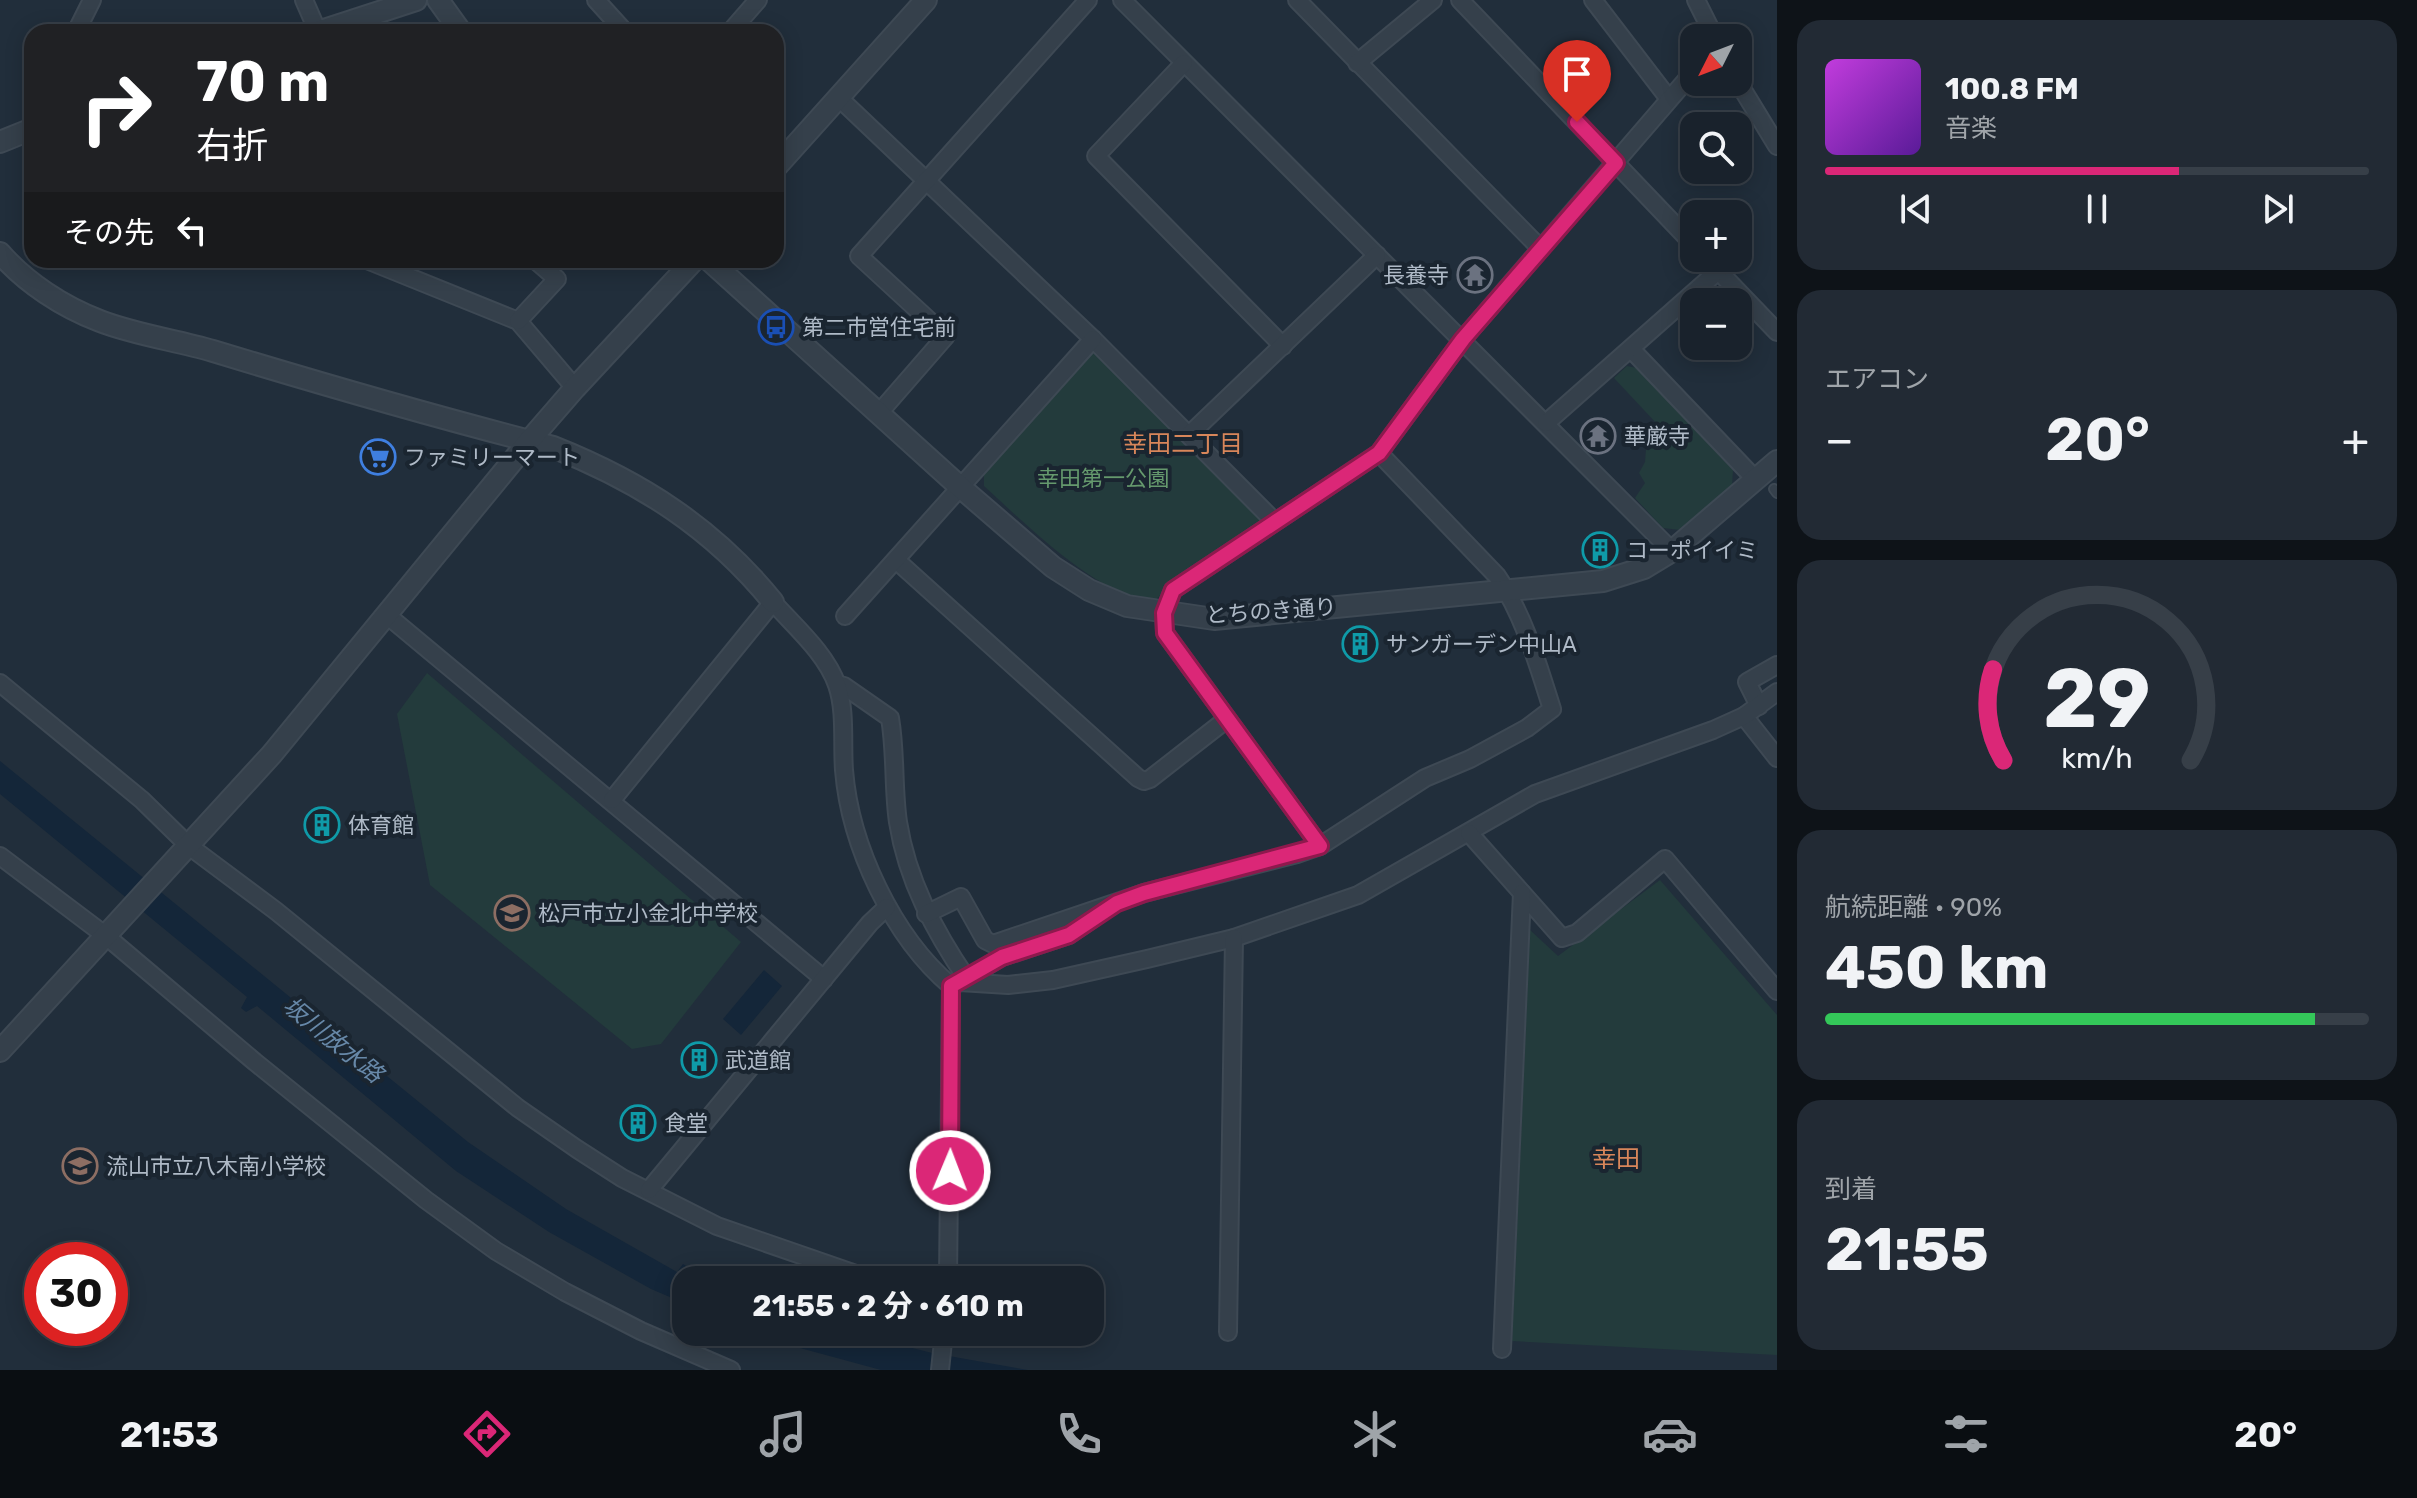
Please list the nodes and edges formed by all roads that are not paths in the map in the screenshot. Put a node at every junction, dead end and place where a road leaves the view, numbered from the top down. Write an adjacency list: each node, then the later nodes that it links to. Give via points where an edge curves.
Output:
1 (92, 0): 15 (street)
2 (304, 0): 16 (street)
3 (416, 0): 17 (street)
4 (438, 0): 18 (street)
5 (596, 0): 19 (street)
6 (758, 0): 20 (street)
7 (926, 0): 26 (street)
8 (1088, 0): 33 (street)
9 (1122, 0): 22 (street)
10 (1297, 0): 23 (street)
11 (1433, 0): 23 (street)
12 (1460, 0): 32 (street)
13 (1593, 0): 27 (street)
14 (1696, 0): 21 (street)
15 (80, 24)
16 (314, 24)
17 (342, 24)
18 (455, 24)
19 (618, 24)
20 (737, 24)
21 (1708, 24)
22 (1184, 63): 37 (street); 48 (street, via 1096,156)
23 (1357, 63): 35 (street)
24 (1680, 87): 27 (street)
25 (1747, 96): 30 (street)
26 (838, 97): 31 (street); 33 (street)
27 (1669, 99): 32 (street)
28 (24, 132): 29 (street)
29 (0, 142)
30 (1777, 146)
31 (784, 158)
32 (1616, 163): 34 (street); 35 (street)
33 (926, 179): 46 (street); 51 (street, via 859,256 946,336)
34 (1680, 230)
35 (1540, 248): 47 (street)
36 (0, 253): 54 (street, via 30,282 100,321)
37 (1377, 255): 47 (street); 48 (street)
38 (387, 268): 44 (street)
39 (544, 268): 44 (street, via 557,279)
40 (687, 268): 50 (street)
41 (718, 268): 51 (street, とちのき通り)
42 (1717, 272): 49 (street)
43 (1719, 272): 45 (street)
44 (518, 321): 50 (street)
45 (1777, 332)
46 (1093, 339): 53 (street); 57 (street)
47 (1463, 339): 52 (street); 55 (street)
48 (1283, 346): 53 (street)
49 (1631, 349): 52 (street); 58 (street)
50 (575, 388): 54 (street)
51 (879, 413): 57 (street, とちのき通り)
52 (1546, 423): 60 (street)
53 (1189, 435): 59 (street)
54 (529, 441): 63 (street, via 613,472 669,505 727,553); 65 (street)
55 (1379, 453): 59 (street); 62 (street)
56 (1777, 461): 58 (street, とちのき通り)
57 (959, 486): 61 (street); 64 (street, とちのき通り, via 1053,567 1089,590 1127,606)
58 (1769, 487): 60 (street, とちのき通り)
59 (1274, 521): 64 (street, via 1173,590)
60 (1672, 551): 62 (street, とちのき通り, via 1644,568 1603,581)
61 (896, 560): 66 (street); 73 (street, via 1144,781)
62 (1506, 590): 64 (street, とちのき通り, via 1214,619); 77 (street, via 1552,709 1470,759 1425,778)
63 (773, 602): 69 (street); 75 (street)
64 (1164, 613): 73 (street, via 1165,633)
65 (388, 616): 75 (street); 78 (street)
66 (845, 616)
67 (1777, 665): 71 (street, via 1747,682)
68 (0, 683): 78 (street, via 132,791)
69 (837, 684): 82 (street, via 848,797); 83 (street, via 890,718 898,823)
70 (1777, 692): 71 (street)
71 (1759, 706): 72 (street)
72 (1744, 716): 74 (street); 76 (street, via 1535,794)
73 (1227, 719): 77 (street)
74 (1777, 758)
75 (612, 800): 86 (street)
76 (1469, 833): 80 (street); 85 (street, via 1358,895)
77 (1320, 846): 81 (street)
78 (185, 849): 84 (street); 90 (street, via 276,911 518,1108 622,1178)
79 (0, 856): 84 (street)
80 (1522, 893): 88 (street, via 1562,938 1577,933 1665,859); 95 (street)
81 (1117, 903): 83 (street, via 993,944 985,940 961,897); 87 (street, via 1069,935 1002,957)
82 (887, 907): 86 (street); 87 (street, via 916,952)
83 (926, 914): 87 (street)
84 (110, 932): 89 (street); 96 (street, via 357,1145 496,1251 641,1331)
85 (1234, 938): 87 (street, via 1053,980 1008,985); 93 (street)
86 (824, 979): 90 (street)
87 (959, 982): 92 (street)
88 (1777, 991)
89 (0, 1051)
90 (649, 1190): 91 (street, via 730,1231)
91 (832, 1266)
92 (949, 1266)
93 (1228, 1332)
94 (943, 1346): 97 (street)
95 (1502, 1349)
96 (731, 1370)
97 (940, 1370)

